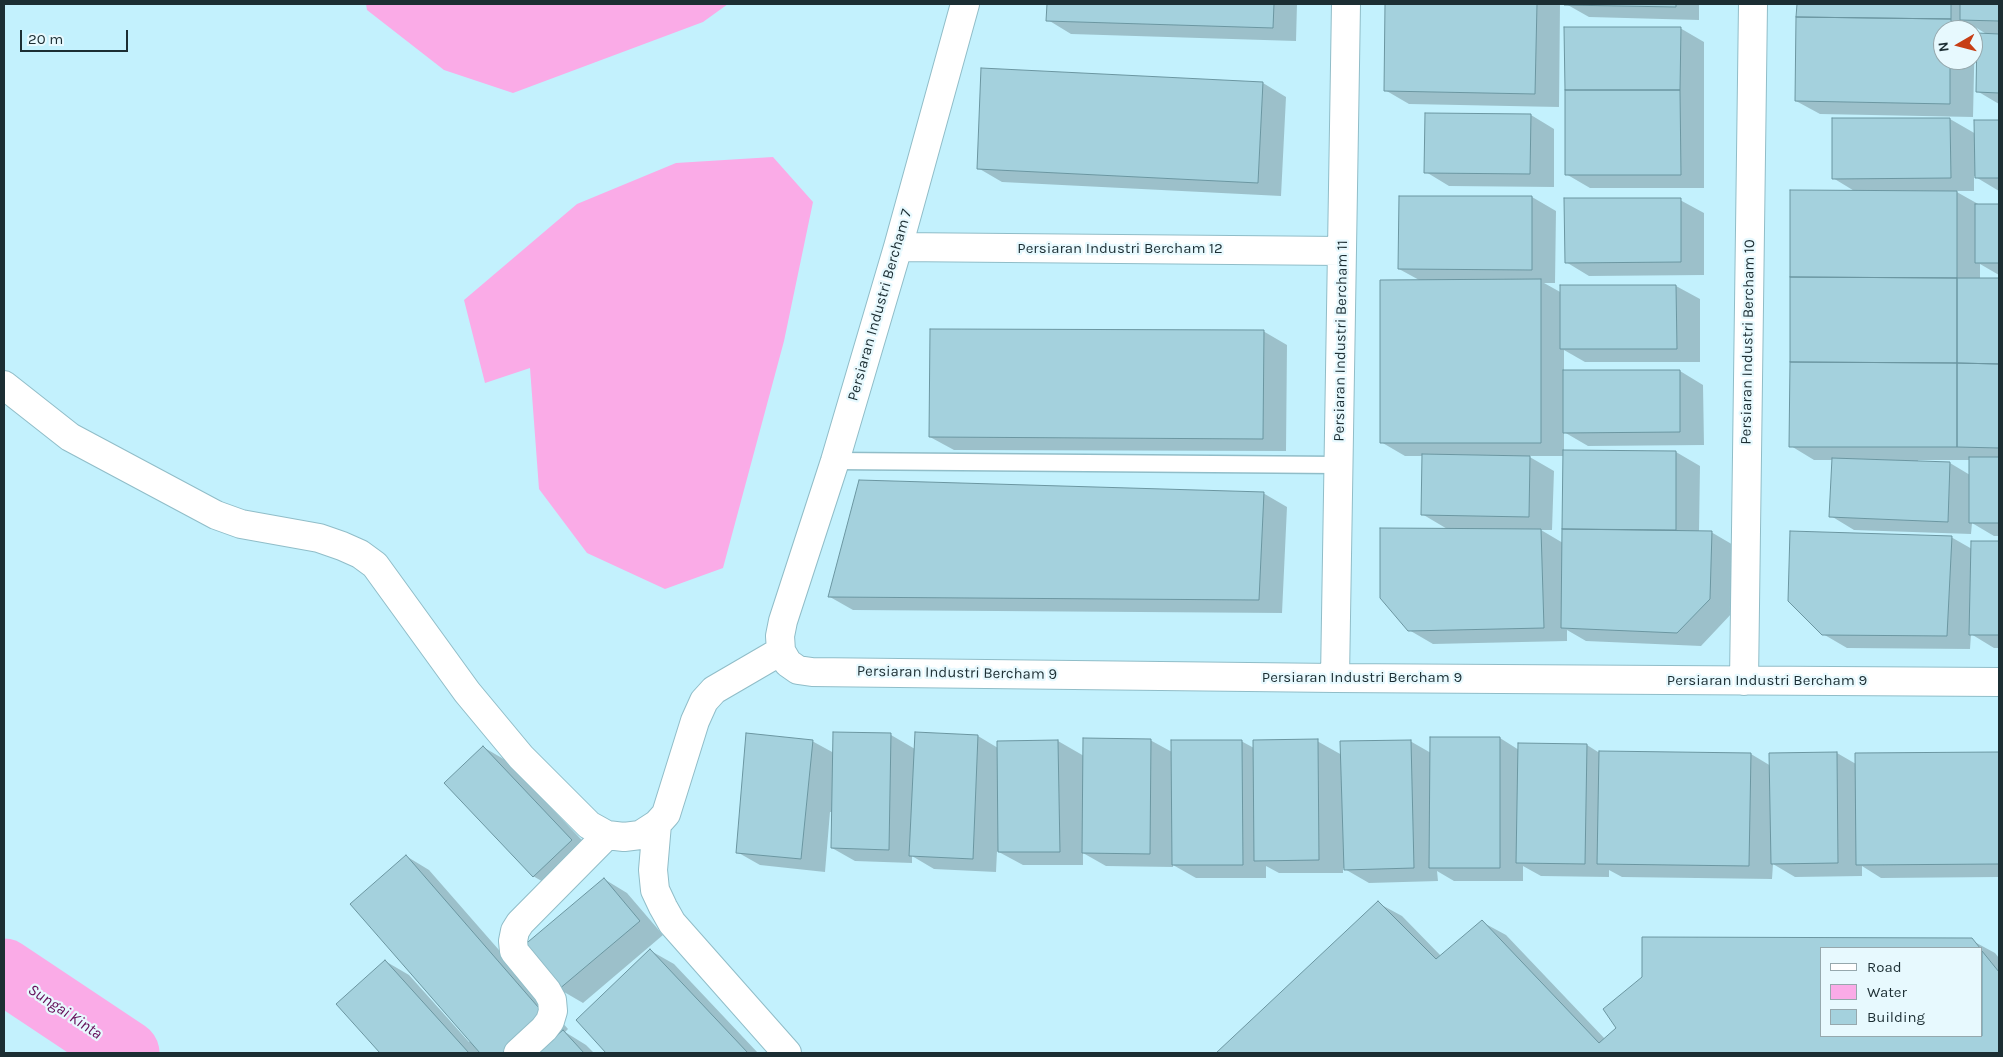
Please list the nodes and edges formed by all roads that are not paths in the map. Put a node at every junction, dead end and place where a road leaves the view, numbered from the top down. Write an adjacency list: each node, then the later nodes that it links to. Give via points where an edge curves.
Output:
1 (964, 4): 4 (street, Persiaran Industri Bercham 7)
2 (1346, 4): 5 (street, Persiaran Industri Bercham 11)
3 (1753, 4): 11 (street, Persiaran Industri Bercham 10)
4 (898, 247): 5 (street, Persiaran Industri Bercham 12); 7 (street, Persiaran Industri Bercham 7)
5 (1342, 251): 8 (street, Persiaran Industri Bercham 11)
6 (4, 386): 14 (street, via 70,437 216,515 241,524 319,538 342,546 375,565 467,692 521,756 589,825)
7 (835, 461): 8 (lane); 9 (street, Persiaran Industri Bercham 7, via 789,604 780,636)
8 (1338, 465): 10 (street, Persiaran Industri Bercham 11)
9 (781, 651): 10 (street, Persiaran Industri Bercham 9, via 788,663 798,670 812,672); 13 (street, via 714,690 704,701 666,814)
10 (1335, 678): 11 (street, Persiaran Industri Bercham 9)
11 (1744, 681): 12 (street, Persiaran Industri Bercham 9)
12 (1999, 682)
13 (657, 824): 14 (street, via 640,834 624,837); 16 (street, via 653,870 655,890 662,907 672,923)
14 (607, 835): 15 (street, via 515,931 514,951 547,991 553,1011 544,1029)
15 (518, 1053)
16 (787, 1053)

